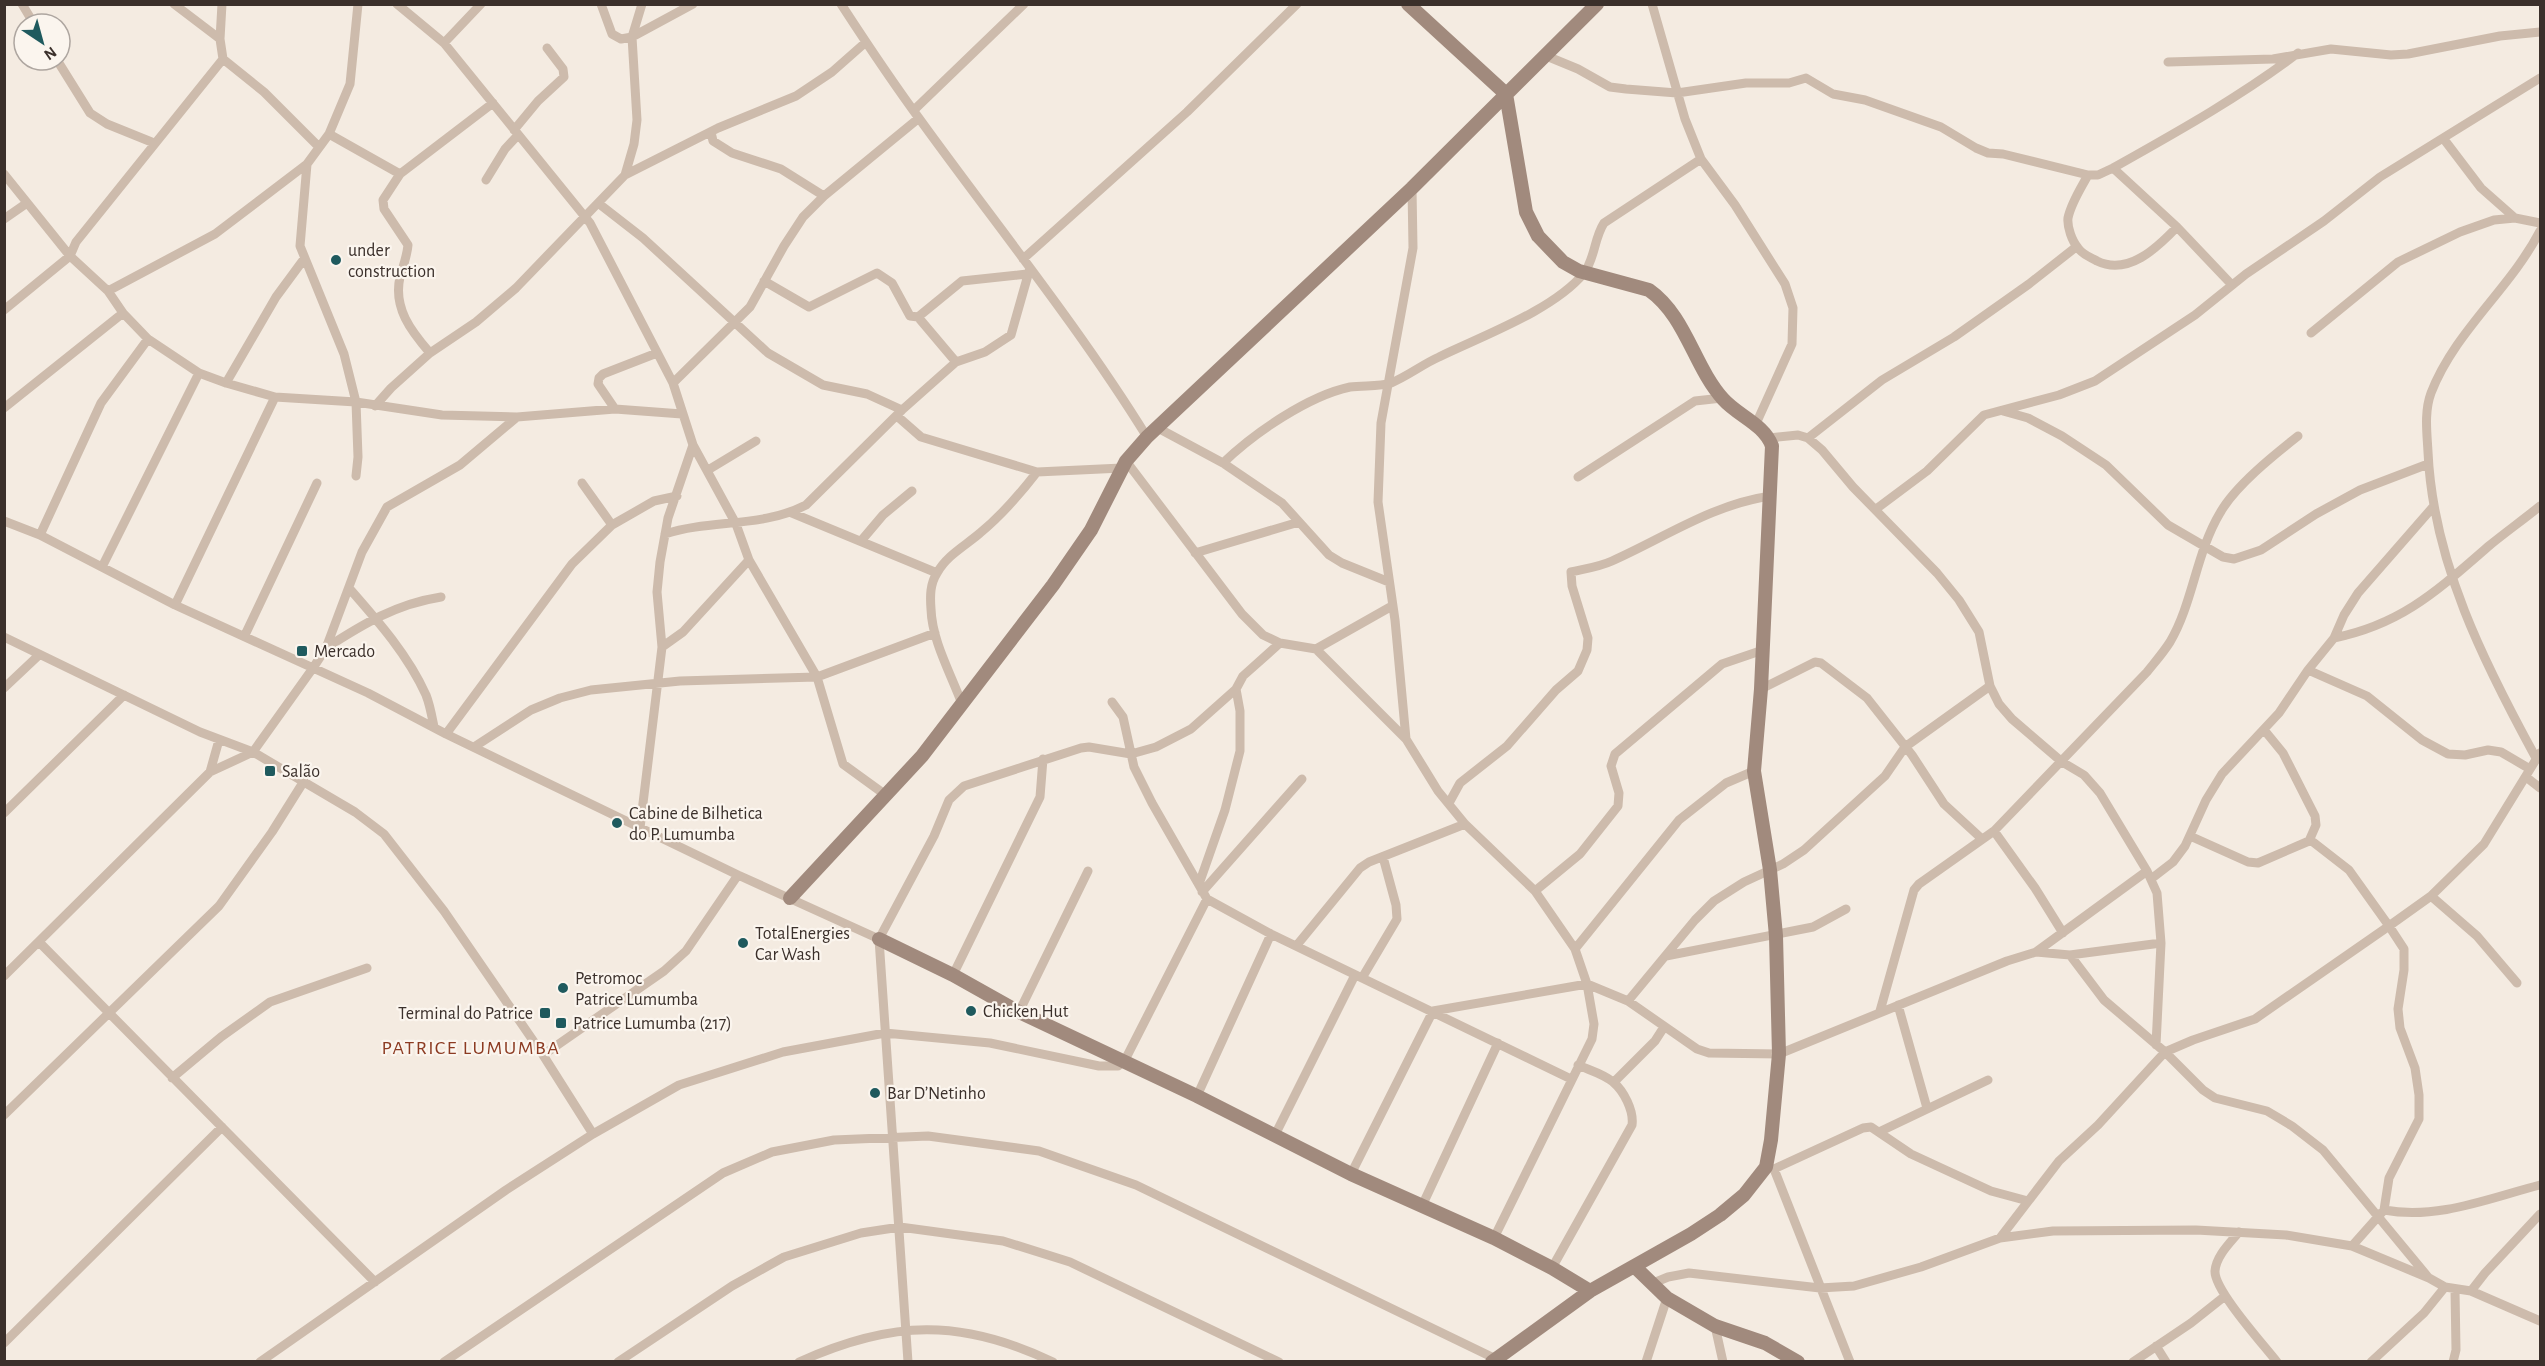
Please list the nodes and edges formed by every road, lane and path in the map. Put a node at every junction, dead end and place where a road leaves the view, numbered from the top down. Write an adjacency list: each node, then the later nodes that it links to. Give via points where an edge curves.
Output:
1 (174, 4): 17 (street)
2 (222, 4): 17 (street)
3 (358, 4): 33 (street, via 351,84)
4 (481, 4): 19 (street)
5 (601, 4): 16 (street, via 612,34 621,39)
6 (642, 4): 16 (street)
7 (693, 4): 16 (street)
8 (841, 4): 18 (street)
9 (1024, 4): 30 (street)
10 (1297, 4): 58 (street, via 1187,112)
11 (1408, 4): 28 (street)
12 (1597, 4): 22 (street)
13 (1652, 4): 27 (street)
14 (398, 5): 19 (street)
15 (2541, 32): 21 (street, via 2408,54 2331,49)
16 (632, 37): 43 (street, via 637,120)
17 (219, 39): 23 (street)
18 (866, 42): 30 (street); 31 (street, via 796,96)
19 (444, 43): 29 (street)
20 (547, 48): 32 (street, via 563,69 564,77 538,101)
21 (2298, 53): 24 (street, via 2273,59); 39 (street, via 2215,111)
22 (1544, 55): 27 (street, via 1610,87); 28 (street)
23 (223, 58): 35 (street); 36 (street)
24 (2168, 62)
25 (64, 72): 35 (street, via 90,113)
26 (2541, 78): 34 (street)
27 (1677, 93): 37 (street); 42 (street, via 1746,83 1789,83 1806,78 1833,94 1865,100 1941,127 1988,153)
28 (1506, 94): 45 (street); 60 (street, via 1526,212 1548,249 1563,262)
29 (493, 103): 32 (street); 41 (street)
30 (916, 114): 46 (street); 58 (street)
31 (711, 132): 43 (street); 46 (street, via 715,143 732,153 781,169)
32 (516, 133): 44 (street); 49 (street)
33 (329, 134): 36 (street); 41 (street)
34 (2443, 138): 50 (street, via 2481,188); 62 (street, via 2380,177)
35 (154, 143): 56 (street, via 76,242)
36 (319, 147): 38 (street)
37 (1701, 159): 60 (street, via 1604,223); 87 (street, via 1785,284 1793,308 1792,344)
38 (307, 164): 57 (street, via 300,237); 63 (street, via 216,234)
39 (2113, 168): 42 (street); 53 (street)
40 (4, 174): 47 (street)
41 (400, 174): 70 (street, via 383,200 384,209 408,245 399,280 399,302 409,329)
42 (2088, 175): 55 (street, via 2068,219)
43 (625, 176): 48 (street)
44 (486, 180)
45 (1412, 188): 76 (street, via 1413,248); 88 (street)
46 (824, 196): 61 (street, via 793,231)
47 (27, 203): 51 (street); 56 (street)
48 (598, 203): 49 (street); 67 (street, via 643,238)
49 (583, 216): 70 (street, via 516,288 476,322); 71 (street)
50 (2515, 218): 52 (street); 68 (street, via 2494,220 2460,232 2398,262)
51 (4, 219)
52 (2541, 223)
53 (2177, 227): 55 (street, via 2151,251 2128,263 2109,267 2084,255); 62 (street)
54 (2541, 231): 95 (street, via 2450,356 2431,394 2426,420)
55 (2076, 246): 91 (street, via 1954,337 1882,380)
56 (70, 256): 63 (street); 64 (street)
57 (304, 259): 74 (street, via 276,297); 79 (street, via 344,354)
58 (1023, 259): 59 (street)
59 (1029, 271): 66 (street, via 962,281); 72 (street, via 1011,335 985,352); 88 (street)
60 (1585, 272): 76 (street, via 1536,311); 78 (street, via 1658,296)
61 (764, 281): 66 (street, via 809,307 877,273 892,283 910,316); 67 (street)
62 (2232, 285): 83 (street, via 2195,315 2094,381)
63 (108, 291): 65 (street)
64 (4, 310)
65 (123, 313): 69 (street); 81 (street)
66 (918, 317): 72 (street)
67 (735, 324): 75 (street); 84 (street, via 768,353 823,385 867,394)
68 (2311, 333)
69 (148, 339): 73 (street); 115 (street, via 101,403)
70 (430, 353): 80 (street)
71 (657, 353): 75 (street); 82 (street, via 599,378 598,384)
72 (956, 362): 84 (street)
73 (199, 373): 74 (street); 120 (street)
74 (226, 383): 77 (street)
75 (673, 383): 85 (street)
76 (1389, 383): 94 (street, via 1324,395 1257,433); 123 (street, via 1381,423 1378,502)
77 (275, 397): 79 (street); 126 (street)
78 (1722, 398): 87 (street); 100 (street, via 1695,401)
79 (356, 402): 80 (street); 99 (street)
80 (375, 406): 86 (street, via 442,415)
81 (4, 408)
82 (615, 409): 85 (street); 86 (street)
83 (2003, 411): 108 (street, via 1984,416 1927,471); 117 (street, via 2028,418 2106,465 2168,525)
84 (900, 413): 98 (street, via 921,437); 109 (street, via 806,505)
85 (682, 414): 93 (street)
86 (517, 417): 124 (street, via 460,465 387,507 362,552)
87 (1755, 426): 90 (street)
88 (1151, 432): 94 (street); 96 (street)
89 (2298, 436): 117 (street, via 2264,463 2221,510)
90 (1769, 438): 91 (street); 105 (street)
91 (1808, 438): 108 (street)
92 (756, 441): 97 (street)
93 (693, 445): 97 (street); 104 (street)
94 (1223, 463): 111 (street, via 1282,503)
95 (2428, 464): 107 (street); 117 (street, via 2360,490 2261,550 2234,559)
96 (1124, 465): 98 (street); 118 (street); 149 (street, via 1091,530)
97 (708, 470): 112 (street)
98 (1037, 472): 121 (street, via 1011,504)
99 (356, 476)
100 (1578, 477)
101 (317, 483): 130 (street)
102 (582, 483): 113 (street)
103 (912, 492): 116 (street, via 883,515)
104 (677, 496): 113 (street, via 654,501); 114 (street)
105 (1771, 496): 137 (street); 169 (street, via 1737,503 1609,562 1571,572 1588,638 1578,671 1507,746 1460,783)
106 (2541, 506): 122 (street)
107 (2433, 507): 122 (street); 132 (street, via 2358,593)
108 (1876, 508): 143 (street, via 1959,600 1979,632)
109 (792, 513): 112 (street); 116 (street)
110 (4, 521): 115 (street)
111 (1299, 522): 118 (street); 123 (street, via 1329,555)
112 (736, 524): 114 (street, via 687,527); 119 (street)
113 (612, 525): 152 (street, via 572,564)
114 (665, 534): 134 (street, via 657,592)
115 (40, 535): 120 (street)
116 (861, 541): 121 (street)
117 (2204, 546): 161 (street, via 2170,642)
118 (1195, 554): 133 (street, via 1242,614 1263,635)
119 (749, 560): 134 (street, via 683,632); 141 (street)
120 (102, 567): 126 (street)
121 (936, 573): 129 (street, via 930,610)
122 (2453, 578): 132 (street, via 2392,619); 159 (street, via 2485,659)
123 (1389, 582): 127 (street)
124 (349, 588): 128 (street); 135 (street)
125 (441, 597): 128 (street)
126 (175, 604): 130 (street)
127 (1392, 606): 136 (street); 153 (street)
128 (375, 617): 135 (street); 150 (street, via 410,664 427,697)
129 (935, 633): 141 (street); 149 (street)
130 (245, 635): 139 (street)
131 (4, 637): 138 (street)
132 (2334, 638): 140 (street)
133 (1280, 643): 136 (street); 145 (street, via 1243,676)
134 (662, 647): 142 (street)
135 (326, 648): 139 (street)
136 (1316, 649): 153 (street)
137 (1763, 650): 146 (street); 183 (street, via 1722,664 1615,754 1611,766 1619,793 1618,806 1580,854)
138 (39, 655): 144 (street); 147 (street)
139 (313, 668): 150 (street); 157 (street)
140 (2308, 670): 151 (street); 164 (street, via 2367,696 2422,740 2448,754 2501,752)
141 (817, 677): 142 (street); 168 (street, via 843,764)
142 (657, 682): 155 (street, via 560,698 531,710); 172 (street)
143 (1990, 686): 156 (street); 161 (street, via 2012,719)
144 (4, 688)
145 (1236, 689): 158 (street, via 1191,729 1156,747); 182 (street, via 1240,751)
146 (1761, 689): 156 (street, via 1815,662 1821,663 1867,698); 162 (street)
147 (124, 695): 154 (street); 170 (street)
148 (1112, 702): 158 (street, via 1123,717)
149 (962, 704): 168 (street)
150 (434, 727): 152 (street)
151 (2265, 730): 174 (street, via 2222,774); 176 (street, via 2283,753 2315,816 2316,825)
152 (446, 734): 155 (street)
153 (1406, 739): 169 (street)
154 (219, 740): 157 (street); 163 (street)
155 (474, 747): 172 (street)
156 (1905, 747): 175 (street, via 1944,804); 178 (street, via 1885,776 1804,850)
157 (254, 752): 163 (street); 166 (street)
158 (1131, 754): 160 (street, via 1089,747); 182 (street, via 1152,803)
159 (2539, 757): 164 (street)
160 (1043, 759): 191 (street, via 955,792); 200 (street, via 1040,797)
161 (2062, 762): 173 (street); 181 (street, via 2084,776 2100,793)
162 (1754, 771): 178 (street); 195 (street, via 1726,783 1679,820)
163 (210, 772): 192 (street)
164 (2528, 773): 167 (street); 184 (street, via 2484,844)
165 (1302, 779): 182 (street)
166 (304, 781): 209 (street, via 219,906); 217 (street, via 355,812 390,842 444,910)
167 (2541, 788)
168 (888, 796): 185 (street)
169 (1449, 803): 171 (street)
170 (4, 813)
171 (1465, 824): 177 (street); 183 (street)
172 (640, 828): 180 (street)
173 (1994, 831): 175 (street); 188 (street)
174 (2190, 836): 176 (street, via 2258,863); 181 (street, via 2173,862)
175 (1982, 839): 208 (street, via 1914,890)
176 (2309, 841): 187 (street, via 2324,848 2349,870)
177 (1383, 857): 194 (street, via 1360,867); 202 (street, via 1397,919)
178 (1770, 870): 190 (street); 198 (street, via 1714,901)
179 (1088, 872): 210 (street)
180 (738, 875): 185 (street); 217 (street, via 686,951 664,971)
181 (2149, 875): 188 (street); 193 (street, via 2157,893)
182 (1203, 891): 189 (street); 218 (street)
183 (1535, 891): 195 (street)
184 (2431, 896): 187 (street); 203 (street, via 2477,936)
185 (790, 898): 191 (street)
186 (1846, 909): 190 (street, via 1813,927)
187 (2389, 926): 215 (street, via 2255,1019); 237 (street, via 2404,949 2398,1009 2400,1028 2415,1068 2419,1119 2389,1178)
188 (2062, 933): 196 (street)
189 (1271, 934): 194 (street); 224 (street)
190 (1776, 936): 198 (street); 216 (street)
191 (879, 939): 200 (street); 212 (street)
192 (39, 942): 201 (street); 209 (street)
193 (2161, 943): 197 (street); 214 (street)
194 (1297, 945): 202 (street)
195 (1575, 949): 204 (street)
196 (2036, 952): 197 (street); 206 (street)
197 (2070, 955): 214 (street, via 2104,1000)
198 (1666, 956): 205 (street)
199 (367, 968): 220 (street, via 270,1002)
200 (953, 975): 210 (street)
201 (4, 976)
202 (1358, 976): 207 (street); 230 (street)
203 (2517, 983)
204 (1587, 984): 205 (street); 207 (street); 219 (street, via 1594,1024 1592,1039)
205 (1628, 1001): 211 (street)
206 (1898, 1005): 208 (street); 225 (street)
207 (1433, 1011): 213 (street); 233 (street)
208 (1880, 1011): 216 (street)
209 (110, 1012): 220 (street); 226 (street)
210 (1019, 1012): 218 (street)
211 (1664, 1028): 216 (street, via 1709,1053); 223 (street)
212 (885, 1033): 218 (street, via 990,1043 1099,1066 1118,1066); 229 (street, via 783,1052 679,1084); 231 (street)
213 (1498, 1043): 221 (street); 236 (street)
214 (2156, 1045): 215 (street)
215 (2165, 1052): 235 (street, via 2059,1161); 237 (street, via 2215,1098 2267,1111 2292,1126 2323,1150)
216 (1779, 1054): 232 (street)
217 (543, 1055): 229 (street)
218 (1125, 1060): 224 (street)
219 (1578, 1065): 221 (street); 223 (street)
220 (172, 1078): 227 (street)
221 (1571, 1079): 241 (street)
222 (1988, 1080): 225 (street)
223 (1614, 1082): 245 (street, via 1630,1107 1632,1125)
224 (1197, 1096): 230 (street)
225 (1927, 1108): 228 (street)
226 (4, 1115)
227 (222, 1127): 247 (street); 259 (street)
228 (1881, 1131): 232 (street, via 1863,1128); 235 (street, via 1911,1154 1991,1191)
229 (593, 1134): 247 (street)
230 (1275, 1135): 233 (street)
231 (892, 1138): 239 (street); 261 (street, via 928,1136 1039,1151 1136,1185); 263 (street, via 834,1140 772,1152 723,1173)
232 (1770, 1168): 244 (street, via 1720,1215); 250 (street, via 1792,1211)
233 (1351, 1174): 236 (street)
234 (2541, 1185): 237 (street, via 2449,1210)
235 (2028, 1201): 242 (street)
236 (1422, 1206): 241 (street)
237 (2381, 1213): 243 (street); 246 (street)
238 (2541, 1214): 253 (street)
239 (900, 1227): 258 (street); 264 (street, via 861,1233 784,1257 732,1286); 268 (street, via 1003,1241 1070,1262)
240 (2240, 1232): 242 (street, via 2053,1231); 243 (street); 254 (street, via 2216,1265 2217,1283)
241 (1494, 1238): 245 (street)
242 (2000, 1238): 250 (street, via 1854,1286)
243 (2352, 1246): 246 (street)
244 (1635, 1267): 248 (street); 252 (street)
245 (1552, 1268): 252 (street)
246 (2429, 1278): 249 (street)
247 (375, 1282): 262 (street)
248 (1651, 1284): 250 (street, via 1689,1273); 255 (street)
249 (2445, 1287): 251 (street); 276 (street, via 2424,1313)
250 (1820, 1288): 272 (street)
251 (2455, 1290): 253 (street); 277 (street)
252 (1590, 1291): 261 (street)
253 (2471, 1291): 256 (street)
254 (2225, 1296): 260 (street); 275 (street)
255 (1667, 1298): 257 (street); 269 (street)
256 (2541, 1321)
257 (1714, 1326): 270 (street); 271 (street, via 1765,1343)
258 (905, 1329): 265 (street, via 867,1337); 266 (street); 267 (street, via 991,1336)
259 (4, 1343)
260 (2156, 1346): 273 (street); 274 (street)
261 (1494, 1360)
262 (260, 1362)
263 (444, 1362)
264 (618, 1362)
265 (799, 1362)
266 (908, 1362)
267 (1053, 1362)
268 (1279, 1362)
269 (1646, 1362)
270 (1723, 1362)
271 (1798, 1362)
272 (1850, 1362)
273 (2133, 1362)
274 (2166, 1362)
275 (2277, 1362)
276 (2371, 1362)
277 (2453, 1362)

